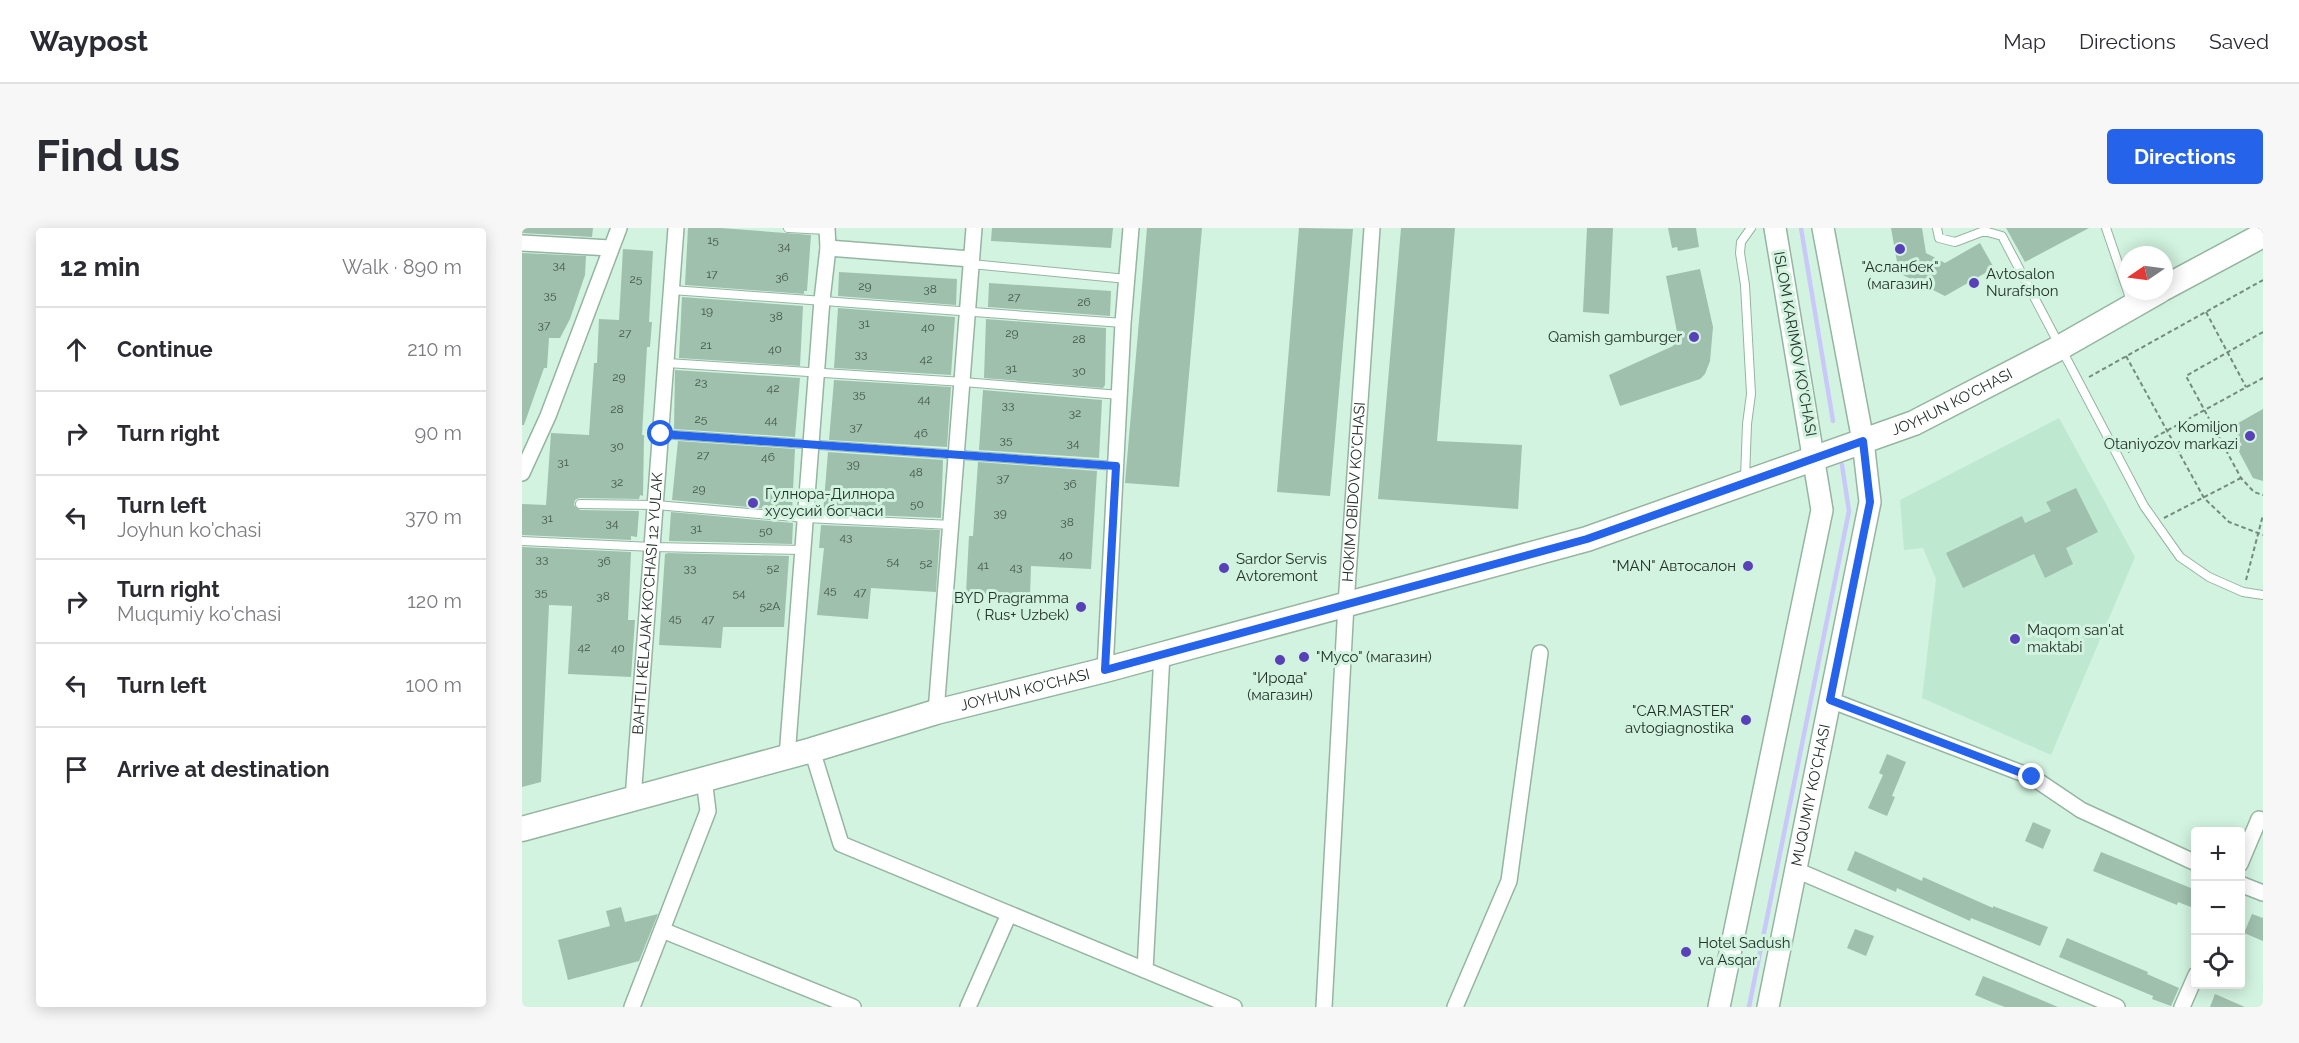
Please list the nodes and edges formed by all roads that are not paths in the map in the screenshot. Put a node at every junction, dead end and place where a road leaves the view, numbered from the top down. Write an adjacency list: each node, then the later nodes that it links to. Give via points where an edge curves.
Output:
1 (618, 228): 15 (street)
2 (676, 228): 20 (street, BAHTLI KELAJAK KO'CHASI 12 YULAK)
3 (788, 228): 12 (lane)
4 (974, 228): 17 (street)
5 (1131, 228): 18 (street)
6 (1372, 228): 47 (street, HOKIM OBIDOV KO'CHASI)
7 (1751, 228): 38 (lane, via 1741,242 1740,253 1751,394)
8 (1775, 228): 35 (main road, ISLOM KARIMOV KO'CHASI)
9 (1823, 228): 32 (main road)
10 (1937, 228): 26 (lane, via 1939,238 1955,242 1984,231 2002,236)
11 (2106, 228): 23 (lane)
12 (827, 229): 16 (street)
13 (2263, 235): 19 (main road)
14 (522, 243): 15 (street)
15 (610, 248): 37 (street, via 548,416)
16 (828, 248): 17 (street); 21 (street)
17 (971, 261): 18 (lane); 24 (street)
18 (1127, 279): 25 (street)
19 (2173, 283)
20 (672, 290): 21 (lane); 27 (street, BAHTLI KELAJAK KO'CHASI 12 YULAK)
21 (822, 300): 24 (lane); 28 (street)
22 (2142, 300): 23 (main road, JOYHUN KO'CHASI)
23 (2132, 305): 26 (main road, JOYHUN KO'CHASI)
24 (969, 312): 25 (lane); 29 (street)
25 (1123, 323): 30 (street)
26 (2059, 348): 32 (main road, JOYHUN KO'CHASI, via 1914,423); 46 (lane, via 2144,506 2180,557 2242,592)
27 (667, 363): 28 (lane); 31 (street, BAHTLI KELAJAK KO'CHASI 12 YULAK)
28 (817, 372): 29 (lane); 33 (street)
29 (963, 382): 30 (lane); 34 (street)
30 (1120, 395): 36 (street)
31 (661, 434): 33 (lane); 40 (street, BAHTLI KELAJAK KO'CHASI 12 YULAK)
32 (1863, 441): 35 (main road, JOYHUN KO'CHASI); 51 (main road, MUQUMIY KO'CHASI, via 1870,502)
33 (811, 443): 34 (lane); 41 (street)
34 (957, 455): 36 (lane); 42 (street)
35 (1814, 459): 38 (main road, JOYHUN KO'CHASI); 75 (main road, via 1822,510)
36 (1116, 466): 50 (street)
37 (522, 473)
38 (1745, 483): 47 (main road, JOYHUN KO'CHASI, via 1587,539)
39 (580, 504): 40 (lane)
40 (656, 505): 41 (lane); 44 (street, BAHTLI KELAJAK KO'CHASI 12 YULAK)
41 (806, 518): 42 (lane); 45 (street)
42 (952, 525): 52 (street)
43 (522, 541): 44 (lane)
44 (653, 547): 45 (lane); 56 (street, BAHTLI KELAJAK KO'CHASI 12 YULAK)
45 (804, 550): 54 (street)
46 (2263, 595)
47 (1346, 604): 49 (main road, JOYHUN KO'CHASI); 73 (street, HOKIM OBIDOV KO'CHASI)
48 (1540, 653): 74 (street, via 1509,881)
49 (1162, 654): 50 (main road, JOYHUN KO'CHASI); 66 (street)
50 (1105, 670): 52 (main road, JOYHUN KO'CHASI)
51 (1830, 700): 60 (street, via 2032,777 2082,810); 61 (main road, MUQUMIY KO'CHASI)
52 (936, 712): 53 (main road, JOYHUN KO'CHASI)
53 (812, 750): 54 (main road, JOYHUN KO'CHASI); 64 (street, via 841,844)
54 (787, 757): 55 (main road, JOYHUN KO'CHASI)
55 (705, 779): 56 (main road, JOYHUN KO'CHASI); 65 (street, via 708,811)
56 (633, 799): 58 (main road, JOYHUN KO'CHASI)
57 (2259, 819): 59 (street)
58 (522, 829)
59 (2245, 854)
60 (2191, 861)
61 (1796, 870): 76 (main road, MUQUMIY KO'CHASI); 77 (street)
62 (2245, 886): 63 (street)
63 (2263, 893)
64 (1009, 914): 66 (street); 71 (street)
65 (662, 930): 69 (street); 70 (street)
66 (1144, 970): 68 (street)
67 (2191, 986): 78 (street)
68 (1216, 1004): 72 (street)
69 (632, 1007)
70 (853, 1007)
71 (968, 1007)
72 (1233, 1007)
73 (1324, 1007)
74 (1455, 1007)
75 (1719, 1007)
76 (1768, 1007)
77 (2117, 1007)
78 (2182, 1007)

